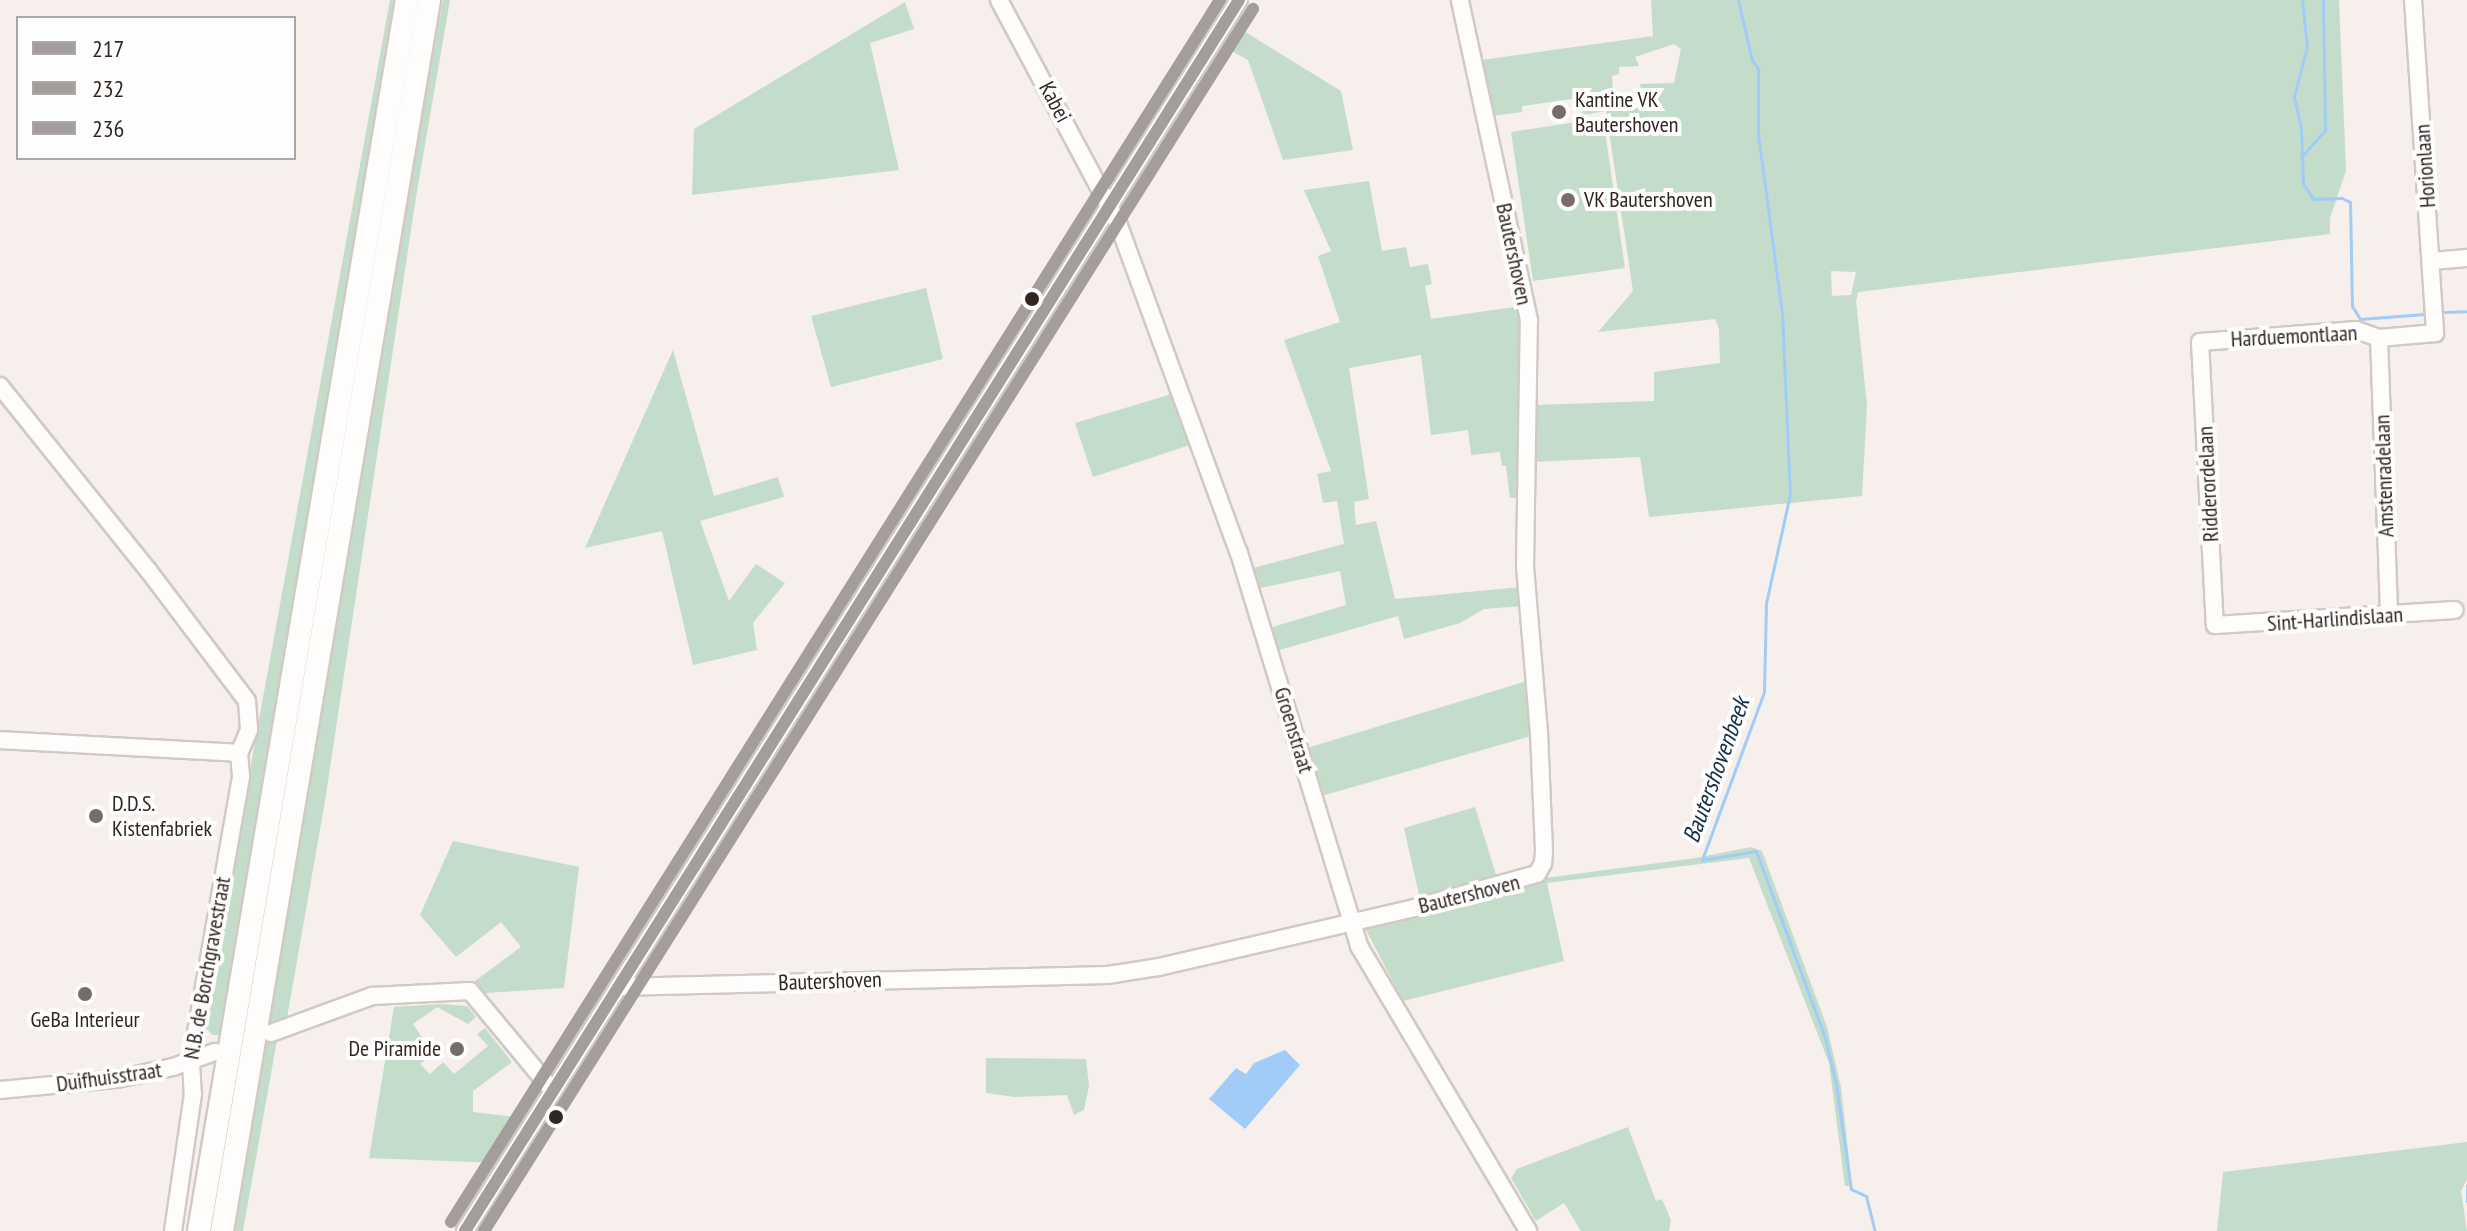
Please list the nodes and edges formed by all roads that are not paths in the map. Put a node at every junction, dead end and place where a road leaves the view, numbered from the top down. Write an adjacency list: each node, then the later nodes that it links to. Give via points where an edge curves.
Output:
1 (407, 0): 27 (highway)
2 (429, 0): 28 (highway)
3 (999, 0): 7 (street, Kabei)
4 (1239, 0): 7 (street)
5 (1460, 0): 19 (street, Bautershoven, via 1529,320 1525,567 1543,863 1529,879)
6 (2413, 0): 9 (street, Horionlaan)
7 (1110, 205): 19 (street, Groenstraat, via 1239,553); 20 (street)
8 (2467, 258): 9 (street)
9 (2432, 261): 10 (street, Horionlaan)
10 (2435, 333): 11 (street, Harduemontlaan)
11 (2379, 338): 12 (street, Harduemontlaan, via 2356,330); 15 (street, Amstenradelaan)
12 (2200, 342): 16 (street, Ridderordelaan)
13 (0, 386): 18 (street, N.B. de Borchgravestraat, via 245,694 249,730)
14 (2455, 610): 15 (street, Sint-Harlindislaan)
15 (2389, 615): 16 (street, Sint-Harlindislaan)
16 (2215, 625)
17 (0, 740): 18 (street)
18 (239, 753): 23 (street, N.B. de Borchgravestraat, via 241,777)
19 (1351, 920): 20 (street, Bautershoven, via 1108,975); 30 (street, Groenstraat, via 1359,946)
20 (618, 987): 25 (street)
21 (271, 1033): 25 (street, via 372,996 461,989 478,998)
22 (215, 1052): 23 (street, Duifhuisstraat)
23 (191, 1061): 24 (street, Duifhuisstraat, via 117,1079); 26 (street, N.B. de Borchgravestraat, via 193,1094)
24 (0, 1090)
25 (553, 1091): 29 (street)
26 (173, 1231)
27 (199, 1231)
28 (222, 1231)
29 (465, 1231)
30 (1528, 1231)

